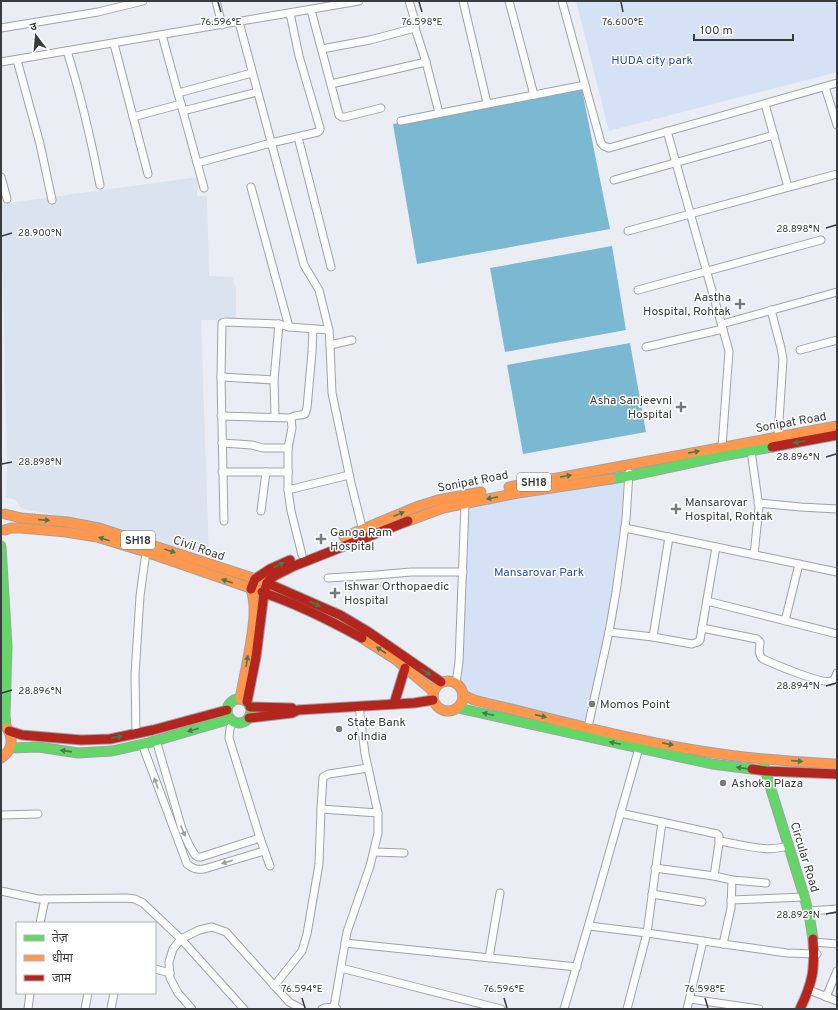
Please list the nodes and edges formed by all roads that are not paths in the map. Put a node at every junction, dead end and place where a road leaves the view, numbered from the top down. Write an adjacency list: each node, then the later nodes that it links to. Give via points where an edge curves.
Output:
1 (216, 1): 12 (street)
2 (359, 1): 8 (street)
3 (409, 1): 14 (street)
4 (463, 1): 30 (street)
5 (509, 1): 29 (street)
6 (562, 1): 25 (street)
7 (139, 2): 13 (street, via 98,12)
8 (339, 3): 9 (street)
9 (310, 10): 10 (street); 17 (street)
10 (290, 14): 11 (street); 40 (street, via 320,128 318,132)
11 (239, 22): 12 (street); 22 (street)
12 (222, 25): 15 (street)
13 (1, 28)
14 (415, 28): 17 (street); 21 (street)
15 (162, 35): 16 (street); 28 (street)
16 (114, 44): 18 (street); 35 (street)
17 (322, 49): 24 (street)
18 (67, 51): 19 (street); 48 (street)
19 (17, 60): 20 (street); 53 (street)
20 (1, 62)
21 (426, 62): 24 (street); 34 (street)
22 (252, 73): 27 (street); 28 (street)
23 (837, 83): 26 (street)
24 (331, 84): 33 (street, via 339,115 342,117)
25 (585, 84): 29 (street); 38 (street, via 599,138 604,146 614,147)
26 (825, 87): 31 (street); 37 (street)
27 (257, 92): 32 (street); 41 (street)
28 (178, 93): 32 (street)
29 (534, 95): 30 (street)
30 (487, 103): 34 (street)
31 (765, 104): 38 (street); 39 (street)
32 (182, 108): 35 (street); 43 (street)
33 (382, 108)
34 (439, 113): 36 (street)
35 (132, 117): 44 (street)
36 (401, 121)
37 (837, 125)
38 (667, 131): 42 (street)
39 (774, 135): 42 (street); 50 (street)
40 (298, 137): 41 (street); 57 (street)
41 (271, 143): 43 (street); 66 (street, via 304,265 319,290)
42 (676, 162): 47 (street); 54 (street)
43 (197, 163): 51 (street)
44 (148, 174)
45 (837, 174): 50 (street)
46 (1, 177): 52 (street)
47 (614, 180)
48 (100, 185)
49 (251, 187): 63 (street)
50 (788, 187): 54 (street)
51 (204, 188)
52 (7, 199)
53 (52, 200)
54 (690, 214): 55 (street); 58 (street)
55 (628, 231)
56 (821, 240): 58 (street)
57 (331, 267)
58 (707, 271): 59 (street); 64 (street)
59 (638, 290)
60 (837, 292): 61 (street)
61 (771, 310): 64 (street); 79 (street, via 783,359)
62 (279, 324): 63 (street); 72 (street, via 222,323); 73 (street)
63 (289, 327): 65 (street)
64 (723, 327): 70 (street); 81 (street, via 729,351)
65 (313, 329): 66 (street); 76 (street, via 306,412)
66 (328, 330): 69 (street)
67 (352, 340): 69 (street)
68 (837, 340): 71 (street)
69 (330, 345): 88 (street, via 332,393)
70 (646, 347)
71 (800, 350)
72 (221, 377): 73 (street); 74 (street)
73 (274, 380): 75 (street)
74 (221, 416): 75 (street); 80 (street)
75 (275, 417): 76 (street)
76 (291, 418): 82 (street)
77 (837, 426): 79 (main road, Sonipat Road / SH18)
78 (837, 435): 83 (main road, Sonipat Road / SH18, one-way to 83)
79 (778, 436): 81 (main road, Sonipat Road / SH18)
80 (222, 443): 82 (street); 85 (street)
81 (722, 446): 84 (main road, Sonipat Road / SH18, one-way to 81)
82 (288, 448): 87 (street)
83 (751, 451): 89 (main road, Sonipat Road / SH18); 92 (street)
84 (629, 464): 89 (street); 90 (main road, Sonipat Road / SH18, one-way to 84)
85 (222, 472): 86 (street); 97 (street)
86 (266, 472): 87 (street); 95 (street)
87 (288, 472): 91 (street)
88 (349, 475): 91 (street); 100 (street)
89 (630, 476): 90 (main road, Sonipat Road / SH18); 98 (street)
90 (517, 489): 93 (main road, Sonipat Road / SH18, one-way to 93); 100 (main road, Sonipat Road / SH18, one-way to 90, via 416,507 438,500)
91 (288, 490): 105 (street)
92 (758, 503): 94 (street); 106 (street)
93 (465, 504): 100 (main road, Sonipat Road / SH18, via 443,508); 108 (street)
94 (837, 509)
95 (261, 511)
96 (3, 512): 99 (main road, SH18, via 8,519); 111 (main road, Civil Road / SH18, one-way to 111, via 21,518 100,528)
97 (224, 521)
98 (625, 528): 101 (street); 118 (street)
99 (3, 532): 102 (main road); 104 (main road, Civil Road / SH18, one-way to 99, via 97,537 66,532 21,528 11,528)
100 (364, 533): 105 (main road, Sonipat Road / SH18); 112 (main road, Sonipat Road / SH18, via 274,576)
101 (669, 537): 103 (street); 120 (street)
102 (1, 545): 135 (main road, via 7,646)
103 (716, 547): 106 (street); 115 (street)
104 (146, 552): 113 (main road, Civil Road / SH18, one-way to 104); 137 (street, via 140,596 135,675)
105 (302, 555): 111 (main road, Sonipat Road / SH18, one-way to 105, via 270,569)
106 (754, 555): 107 (street)
107 (799, 564): 109 (street); 116 (street)
108 (463, 572): 110 (street, via 411,572); 124 (street)
109 (837, 572)
110 (328, 578)
111 (255, 579): 112 (main road, Civil Road / SH18); 113 (main road)
112 (267, 583): 114 (main road); 123 (main road, Civil Road, one-way to 123, via 340,615)
113 (251, 589): 114 (main road, Civil Road / SH18); 127 (main road, one-way to 113, via 255,608)
114 (264, 593): 121 (main road, Civil Road, one-way to 114, via 395,659 335,623); 127 (main road, via 256,657)
115 (707, 601): 116 (street); 117 (street)
116 (785, 621): 119 (street)
117 (702, 628): 120 (street, via 700,640 696,643); 122 (street, via 757,639 760,642 760,656 763,659 809,677 831,681)
118 (609, 632): 120 (street); 136 (street)
119 (837, 634)
120 (653, 637)
121 (405, 668): 125 (main road, Civil Road); 128 (main road)
122 (837, 673)
123 (441, 682): 124 (main road, via 447,680); 125 (main road, via 436,686)
124 (456, 683): 126 (main road)
125 (433, 695): 128 (main road, via 414,703); 130 (main road, via 435,704 442,710)
126 (463, 695): 130 (main road); 136 (main road, one-way to 136, via 474,700)
127 (246, 703): 131 (main road, via 236,700 230,703); 132 (main road); 133 (main road, via 251,713)
128 (394, 704): 129 (main road)
129 (359, 706): 132 (main road); 146 (street)
130 (458, 708): 141 (main road, one-way to 130)
131 (227, 710): 134 (main road); 137 (main road)
132 (298, 710): 133 (main road)
133 (249, 718): 134 (main road, via 241,723)
134 (232, 720): 138 (main road, one-way to 138); 155 (street, via 229,738)
135 (6, 727): 137 (main road, one-way to 137, via 22,735 81,740 110,739); 140 (main road, via 12,736)
136 (588, 727): 143 (main road, one-way to 143, via 714,754)
137 (136, 734)
138 (156, 740): 139 (main road); 155 (street, one-way to 155, via 182,829 195,855 201,857)
139 (142, 744): 140 (main road, one-way to 140, via 78,753 39,747); 158 (street, one-way to 139, via 204,870 192,868 187,864)
140 (10, 748): 142 (main road)
141 (639, 748): 147 (main road, one-way to 141, via 712,764); 151 (street)
142 (1, 758)
143 (761, 759): 144 (main road); 147 (main road, Circular Road)
144 (772, 759): 145 (main road, one-way to 145); 147 (main road, Circular Road)
145 (837, 764)
146 (368, 768): 149 (street, via 323,777); 150 (street)
147 (770, 771): 148 (main road); 157 (main road, Circular Road); 174 (main road, Circular Road, via 807,889)
148 (837, 774)
149 (321, 809): 150 (street); 191 (street, via 319,864 304,946)
150 (378, 813): 159 (street, via 378,833)
151 (620, 813): 154 (street); 176 (street)
152 (38, 814): 153 (street)
153 (1, 815)
154 (662, 822): 156 (street, via 712,832 719,836); 162 (street)
155 (260, 838): 158 (street)
156 (719, 840): 157 (street, via 774,849); 163 (street)
157 (789, 845): 169 (main road, Circular Road)
158 (264, 850): 161 (street)
159 (374, 852): 160 (street); 181 (street)
160 (404, 853)
161 (270, 866)
162 (655, 868): 163 (street); 168 (street)
163 (714, 876): 164 (street)
164 (732, 880): 165 (street); 171 (street)
165 (766, 883)
166 (1, 891): 170 (street)
167 (500, 893): 185 (street)
168 (652, 894): 172 (street); 177 (street)
169 (805, 897): 171 (street); 174 (main road, Circular Road)
170 (45, 899): 175 (street); 178 (street, via 126,898 140,901)
171 (732, 900): 182 (street)
172 (702, 902)
173 (837, 909): 174 (street)
174 (810, 911): 180 (main road, Circular Road, via 816,924)
175 (40, 922)
176 (589, 926): 177 (street); 186 (street)
177 (647, 933): 179 (street); 210 (street)
178 (181, 939): 190 (street, via 173,949 169,962); 191 (street, via 212,927 226,932); 206 (street)
179 (703, 941): 182 (street); 197 (street)
180 (816, 942): 183 (street); 184 (main road, Circular Road)
181 (345, 943): 185 (street); 187 (street)
182 (723, 944): 184 (street, via 787,953)
183 (837, 944)
184 (816, 954): 192 (main road, Circular Road, via 817,973)
185 (489, 958): 186 (street)
186 (577, 967): 202 (street)
187 (341, 968): 199 (street); 201 (street)
188 (156, 969): 190 (street)
189 (837, 971): 196 (street)
190 (170, 973): 200 (street, via 178,993)
191 (274, 986): 207 (street, via 289,1002)
192 (811, 991): 196 (street); 213 (main road, Circular Road); 214 (main road, Circular Road)
193 (30, 994): 203 (street)
194 (88, 994): 204 (street)
195 (114, 994): 205 (street)
196 (826, 997): 198 (street)
197 (690, 999): 211 (street); 212 (street)
198 (837, 1001)
199 (481, 1006): 209 (street)
200 (190, 1008)
201 (335, 1008): 208 (street)
202 (567, 1008)
203 (28, 1009)
204 (85, 1009)
205 (111, 1009)
206 (244, 1009)
207 (302, 1009)
208 (322, 1009)
209 (501, 1009)
210 (627, 1009)
211 (687, 1009)
212 (759, 1009)
213 (800, 1009)
214 (806, 1009)

